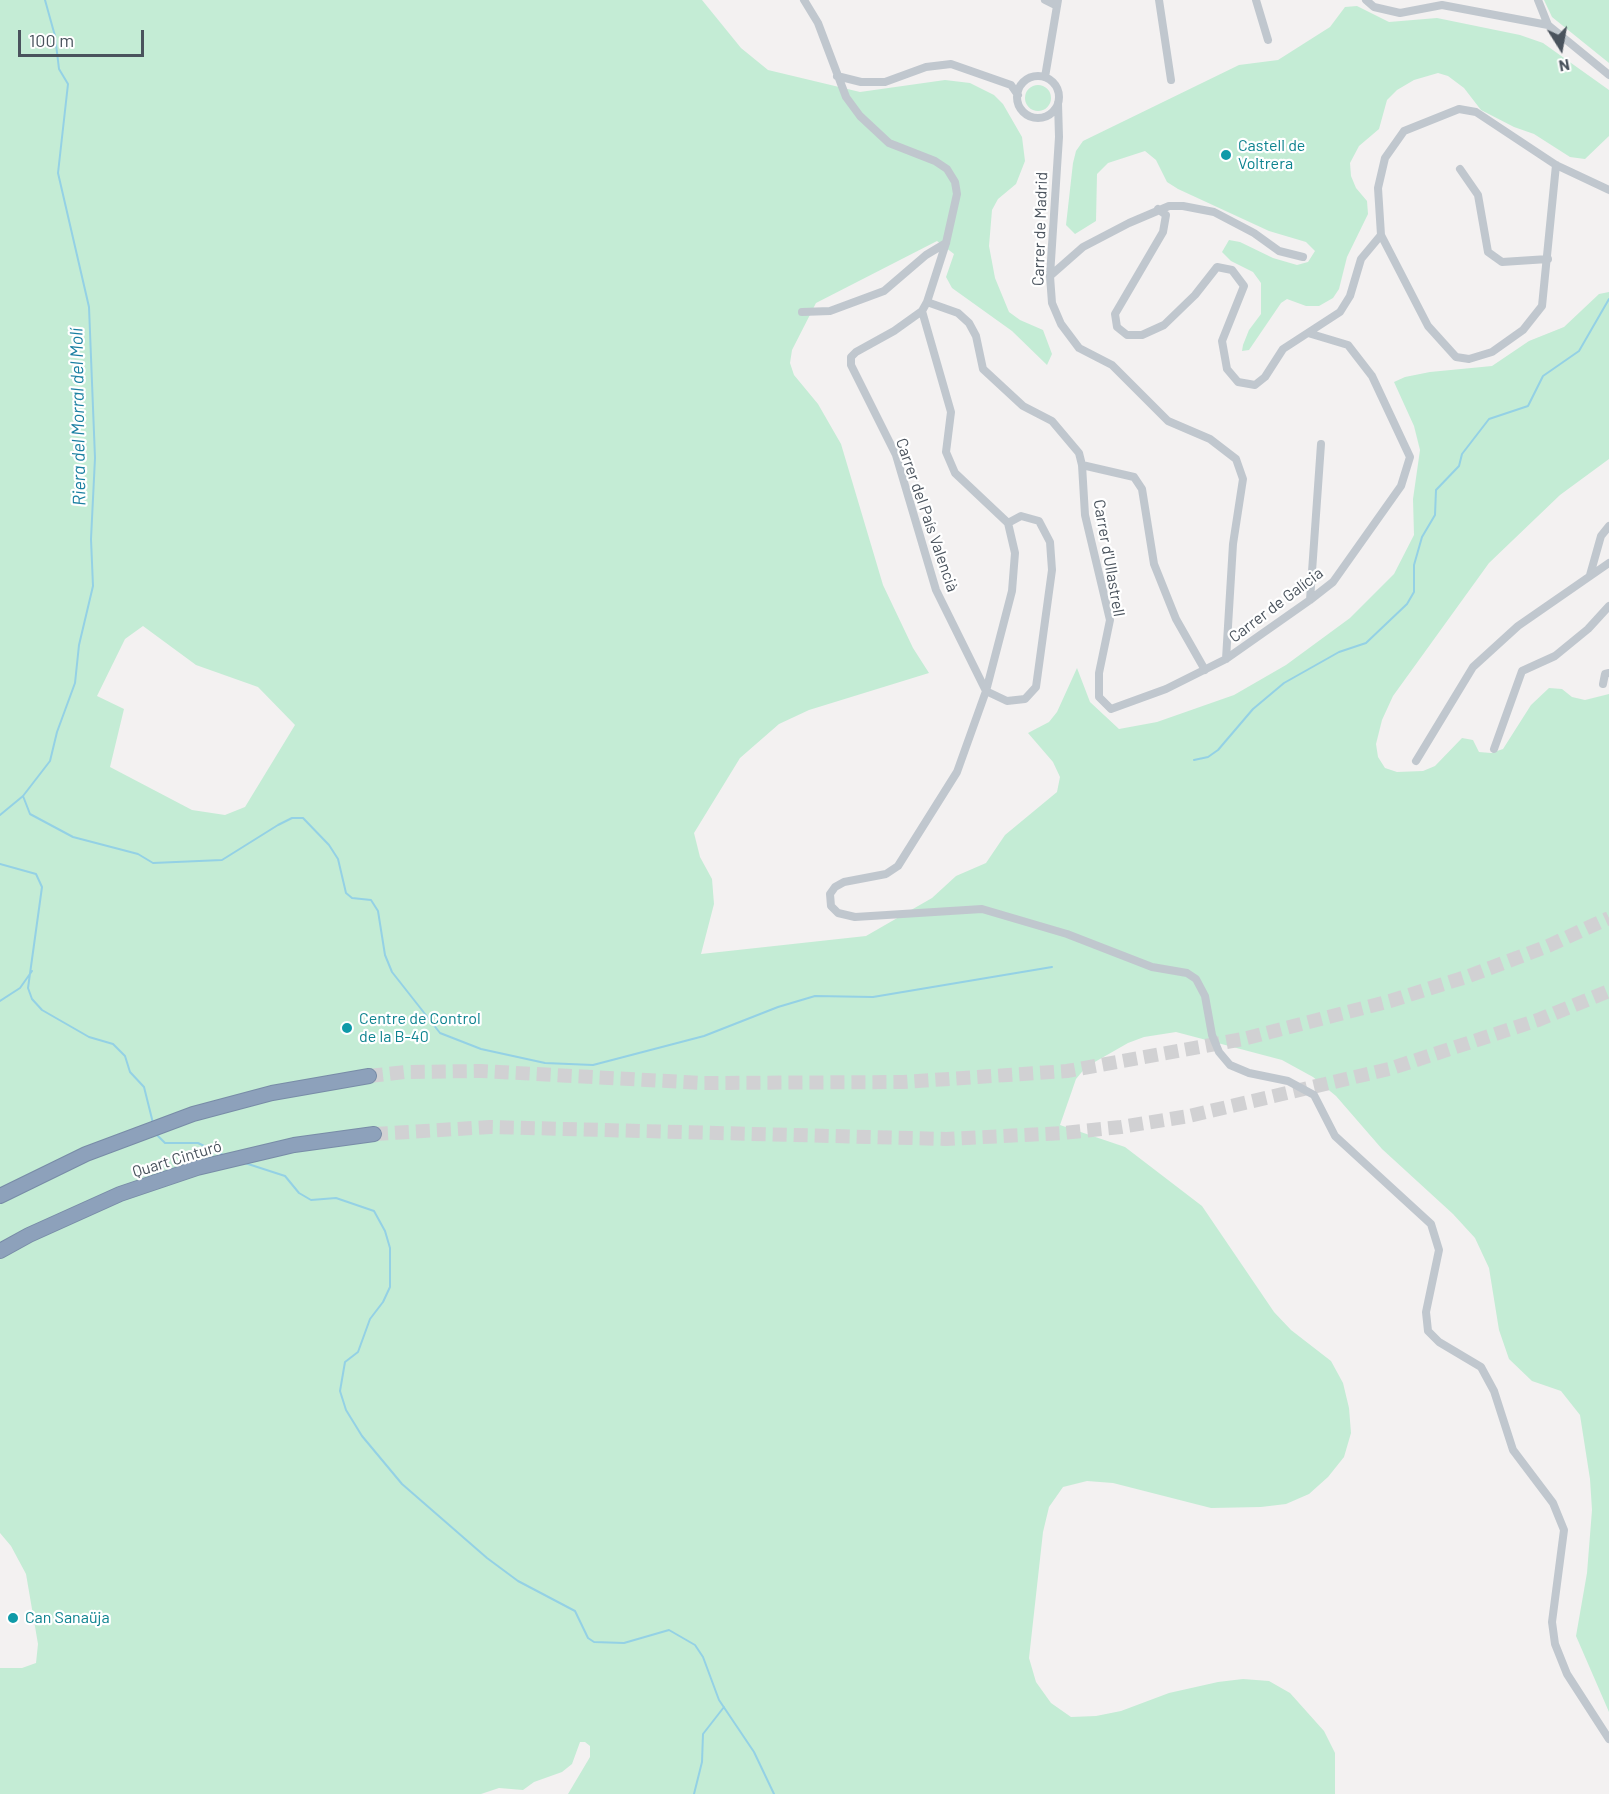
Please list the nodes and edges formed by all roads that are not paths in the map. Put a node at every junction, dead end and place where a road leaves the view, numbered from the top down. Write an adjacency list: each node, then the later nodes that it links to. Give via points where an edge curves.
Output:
1 (804, 0): 11 (street, via 818,23)
2 (1045, 0): 7 (street)
3 (1158, 0): 13 (street)
4 (1256, 0): 9 (street)
5 (1366, 0): 8 (street, via 1374,7 1400,13 1442,5)
6 (1538, 0): 8 (street)
7 (1058, 3): 12 (street)
8 (1548, 25): 10 (street)
9 (1268, 40)
10 (1609, 75)
11 (837, 76): 14 (street, via 885,82 926,67 951,64 1011,85); 21 (street, via 846,98 889,143 947,169 957,194)
12 (1045, 77): 14 (street, via 1027,80); 15 (street, via 1058,90)
13 (1171, 80)
14 (1018, 95): 15 (street, via 1020,108 1037,118 1050,114)
15 (1058, 103): 24 (street, Carrer de Madrid)
16 (1556, 165): 18 (street); 20 (street, via 1476,112 1459,109 1404,131 1386,158 1378,188); 23 (street)
17 (1460, 169): 23 (street, via 1478,195 1488,252 1502,262)
18 (1609, 190)
19 (1158, 209): 22 (street, via 1183,206 1214,212 1279,250); 24 (street, via 1083,247); 28 (street, via 1166,215 1163,232 1114,314 1117,327 1127,334 1142,335 1164,325 1195,295 1216,267 1232,270 1244,286 1222,341 1227,369 1238,382 1255,385 1283,349)
20 (1381, 235): 23 (street, via 1428,326 1456,357 1469,359 1500,347 1523,330 1542,306); 28 (street, via 1361,259 1350,296 1340,312)
21 (946, 243): 25 (street); 26 (street, via 884,291 830,311)
22 (1303, 257)
23 (1548, 259)
24 (1050, 276): 37 (street, Carrer de Madrid, via 1052,303 1061,324 1079,348 1112,364 1168,421 1210,439 1236,459 1243,480 1233,544)
25 (927, 302): 27 (street); 30 (street, Carrer d'Ullastrell, via 958,313 969,323 983,369 1023,406 1052,421 1079,453)
26 (802, 312)
27 (921, 312): 31 (street, via 951,412 946,452 956,473); 41 (street, Carrer del País Valencià, via 856,352 851,365 896,455 936,590)
28 (1308, 333): 35 (street, Carrer de Galícia, via 1348,345 1372,376 1410,457 1401,486 1333,582)
29 (1321, 444): 35 (street)
30 (1082, 465): 38 (street, via 1134,477 1142,489 1154,564 1176,619); 42 (street, Carrer d'Ullastrell, via 1085,514 1110,620 1099,673 1099,697)
31 (1008, 523): 41 (street, via 1015,552 1012,591); 41 (street, via 1021,516 1039,520 1050,542 1052,570 1036,687 1025,699 1007,701)
32 (1609, 526): 34 (street, via 1601,536)
33 (1609, 563): 34 (street)
34 (1590, 575): 44 (street, via 1518,626 1473,667)
35 (1310, 600): 37 (street, Carrer de Galícia)
36 (1609, 606): 43 (street, via 1555,656 1522,671)
37 (1226, 659): 38 (street, Carrer de Galícia)
38 (1205, 670): 42 (street, Carrer de Galícia)
39 (1609, 673): 40 (street, via 1605,674)
40 (1603, 684)
41 (986, 692): 49 (street, via 957,772 898,866 886,874 835,887 830,894 831,906 838,913 855,917 982,909 1067,934 1152,967 1187,972 1205,996 1212,1035 1230,1065 1288,1081 1314,1095 1335,1136 1431,1224 1439,1250 1426,1312 1428,1331 1481,1367 1494,1391 1513,1450 1553,1503 1564,1530 1552,1622 1555,1644 1572,1682)
42 (1111, 709)
43 (1494, 749)
44 (1416, 761)
45 (369, 1076): 47 (highway, via 227,1104 150,1129 86,1154)
46 (374, 1134): 48 (highway, Quart Cinturó, via 228,1160 120,1194)
47 (0, 1196)
48 (0, 1251)
49 (1609, 1738)

